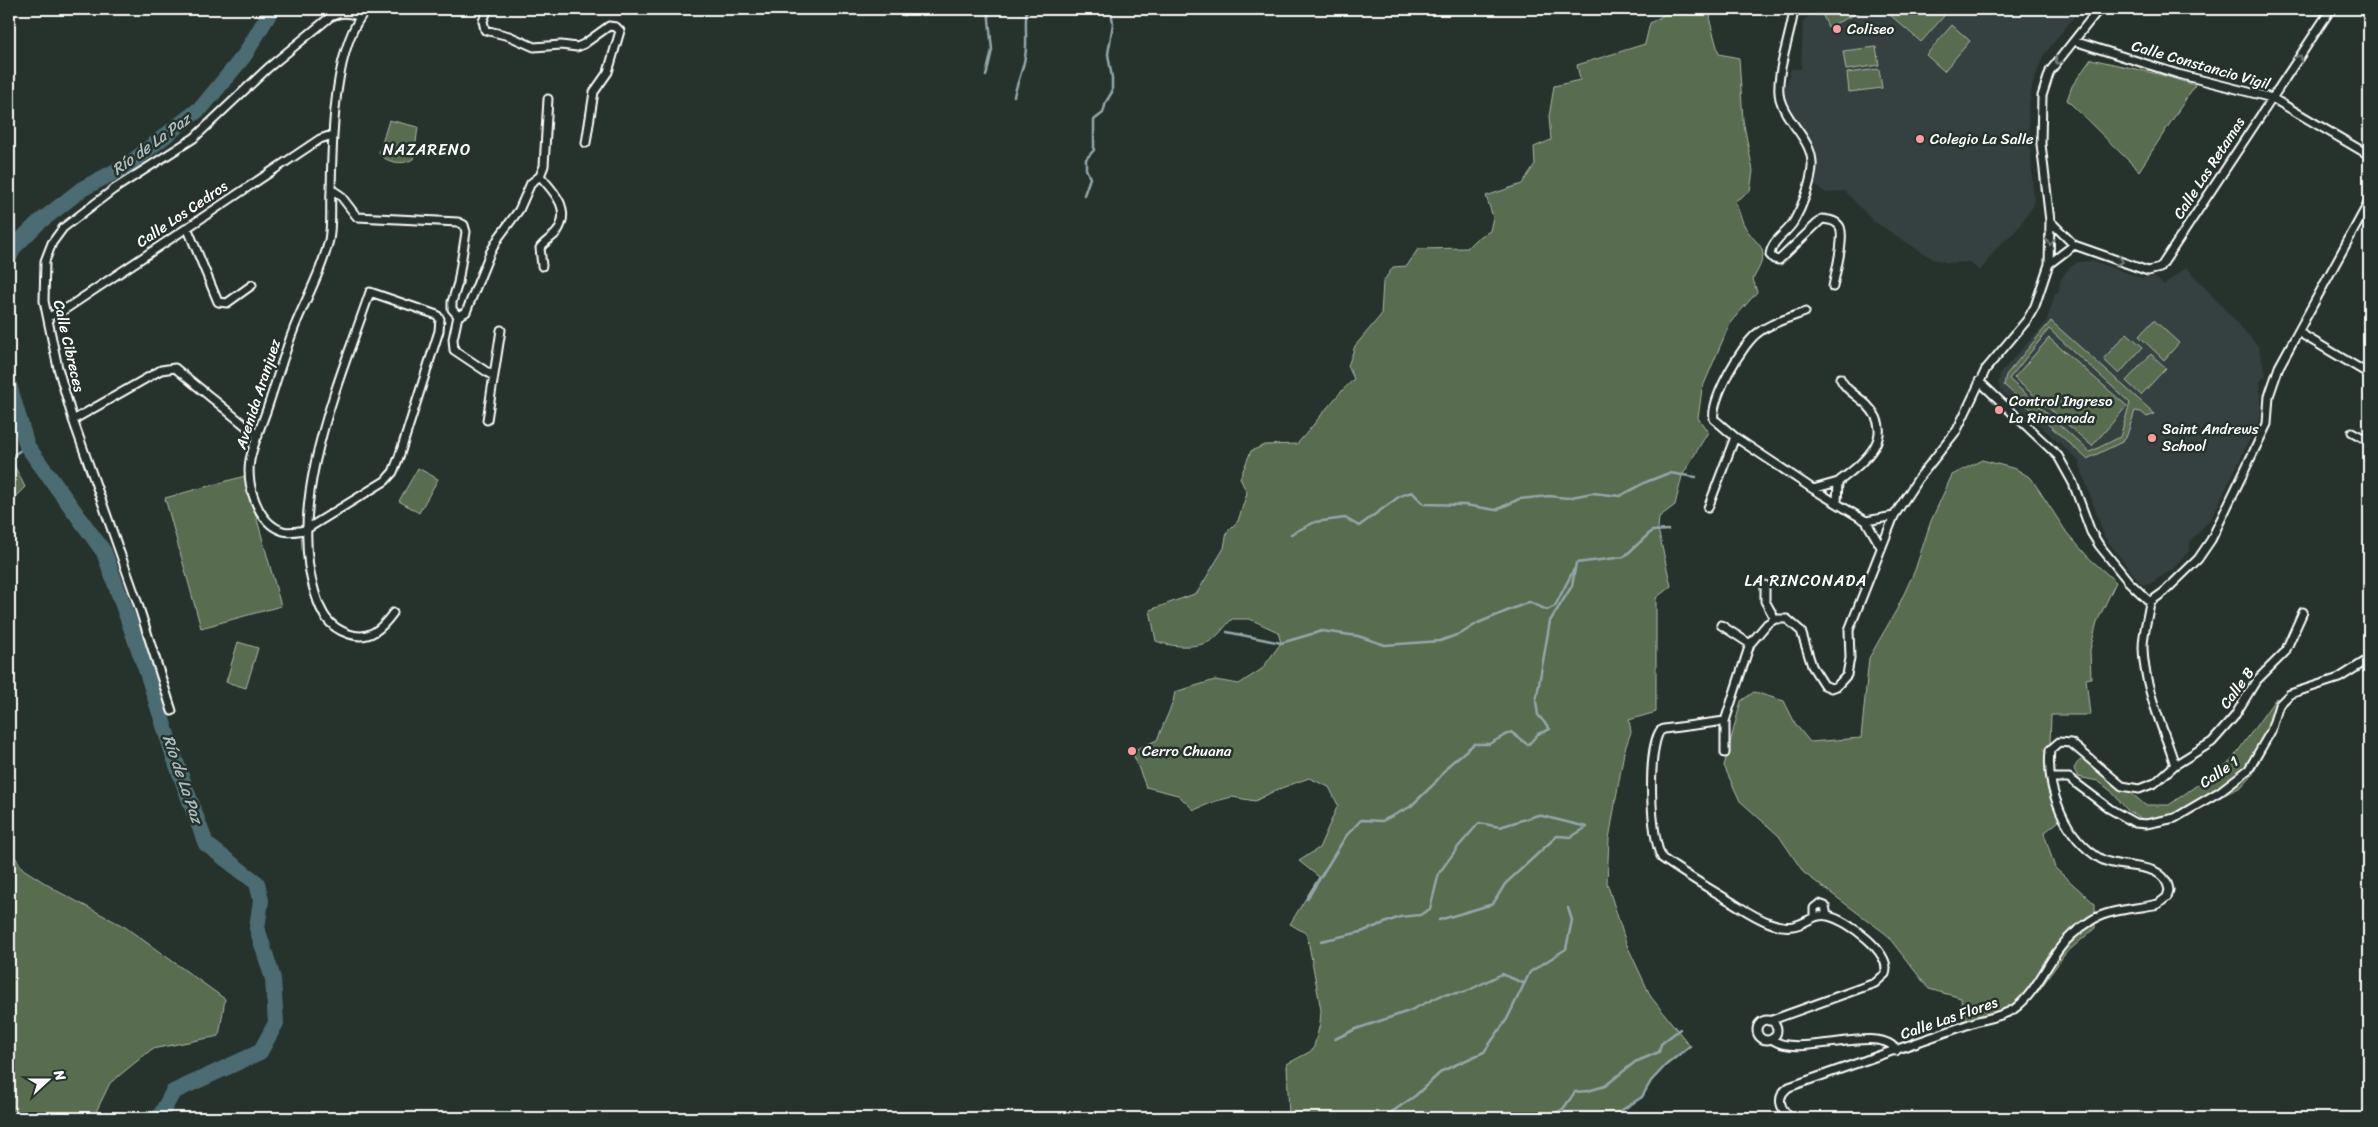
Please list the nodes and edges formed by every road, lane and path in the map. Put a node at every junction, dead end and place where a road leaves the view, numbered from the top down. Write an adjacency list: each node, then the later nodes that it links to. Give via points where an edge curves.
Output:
1 (367, 9): 6 (street, Avenida Aranjuez)
2 (488, 9): 11 (street, via 483,21 485,30 534,47 577,47 609,26 620,31 611,65 594,92)
3 (1794, 9): 22 (street, via 1779,97 1808,147 1812,167 1793,223 1772,245 1770,255 1779,260 1822,220 1835,222 1840,227 1842,238)
4 (2099, 9): 7 (street)
5 (2331, 9): 8 (street, Calle Las Retamas, one-way to 5)
6 (360, 17): 10 (street, Avenida Aranjuez, via 344,57); 25 (street, Calle Cibreces, via 349,13 330,17 268,68 194,138 114,189 63,228 45,261 44,301)
7 (2074, 41): 8 (street, Calle Constancio Vigil, via 2178,74); 16 (street, one-way to 16, via 2050,72 2042,96 2041,144)
8 (2272, 98): 12 (street, Calle Constancio Vigil); 18 (street, Calle Las Retamas, one-way to 8, via 2148,271 2160,268)
9 (548, 99): 13 (street, via 544,166)
10 (332, 135): 14 (street, Avenida Aranjuez); 17 (street, Calle Los Cedros, via 320,139)
11 (586, 143)
12 (2369, 156)
13 (540, 176): 20 (street, via 558,197 562,207 558,229 540,248); 24 (street, via 532,183 519,210 499,237 466,312)
14 (331, 189): 24 (street, via 340,195 357,217 458,222 464,225 466,232 452,302 452,310); 35 (street, Avenida Aranjuez, via 330,234 324,259 297,321)
15 (2369, 202): 27 (street)
16 (2050, 221): 18 (street, Calle Las Retamas); 19 (street, one-way to 19)
17 (188, 226): 21 (street, via 218,302 227,303); 25 (street, Calle Los Cedros, via 64,310)
18 (2074, 245): 19 (street)
19 (2050, 264): 31 (street, via 2032,312)
20 (542, 266)
21 (252, 284)
22 (1833, 287)
23 (1805, 312): 36 (street, via 1758,332 1743,347 1725,379 1713,416)
24 (458, 316): 29 (street, via 452,339 454,350)
25 (48, 317): 32 (street, Calle Cibreces)
26 (501, 330): 29 (street)
27 (2298, 332): 28 (street); 47 (street, via 2278,367 2269,396 2267,424 2211,540 2198,559)
28 (2369, 374)
29 (493, 376): 33 (street)
30 (1840, 378): 38 (street, via 1848,391 1873,413 1878,434 1869,457)
31 (1979, 381): 42 (street, via 1957,430 1918,479); 47 (street, via 2058,456 2099,545)
32 (73, 420): 35 (street, via 161,370 175,368); 54 (street, Calle Cibreces)
33 (486, 420)
34 (2352, 432): 37 (street)
35 (258, 436): 44 (street, Avenida Aranjuez, via 250,462 251,483 258,508 266,519 282,530)
36 (1735, 437): 39 (street); 41 (street)
37 (2369, 442)
38 (1838, 482): 39 (street); 40 (street)
39 (1813, 489): 40 (street)
40 (1837, 503): 43 (street)
41 (1708, 508)
42 (1894, 516): 43 (street); 45 (street)
43 (1866, 521): 45 (street)
44 (305, 530): 44 (street, via 385,481 393,472 433,349 440,319 437,315 370,292 334,395 311,480); 49 (street, via 312,584 327,622 339,630 363,636 381,628)
45 (1881, 547): 50 (street, via 1849,630 1849,669 1837,686 1831,688 1818,678 1800,631 1794,624)
46 (1765, 585): 50 (street, via 1766,601)
47 (2150, 602): 57 (street, via 2144,632 2147,682)
48 (2303, 612): 57 (street, Calle B, via 2286,652 2256,681 2234,717 2212,742)
49 (393, 613)
50 (1775, 619): 52 (street)
51 (1721, 625): 52 (street)
52 (1750, 644): 55 (street)
53 (2369, 659): 58 (street, Calle 1, via 2339,678 2283,699 2264,745 2249,769 2219,792 2175,818 2135,823 2124,819 2069,778)
54 (172, 711)
55 (1726, 721): 56 (street); 60 (street, via 1664,729 1658,735 1652,785 1658,851 1677,869 1770,923 1793,928)
56 (1725, 753)
57 (2175, 764): 58 (street, Calle Las Flores, via 2155,783 2139,789 2131,788 2122,786 2071,743 2064,741 2050,750)
58 (2052, 778): 64 (street, Calle Las Flores, via 2053,790 2068,828 2087,848 2114,865 2137,865 2162,876 2167,882 2168,895 2158,904 2093,919 2060,947 2046,972 2015,1008 2003,1015)
59 (1827, 916): 60 (street); 60 (street, via 1826,906 1819,904 1814,908); 61 (street, via 1859,932 1879,951 1886,962 1885,974 1875,983)
60 (1814, 917)
61 (1779, 1018): 62 (street); 63 (street)
62 (1769, 1021): 63 (street); 63 (street, via 1760,1024 1757,1033 1764,1040)
63 (1775, 1033): 64 (street, via 1784,1044 1812,1045 1870,1039 1889,1043)
64 (1896, 1051): 65 (street, Calle Las Flores, via 1786,1089 1780,1097 1781,1106)
65 (1791, 1118)

